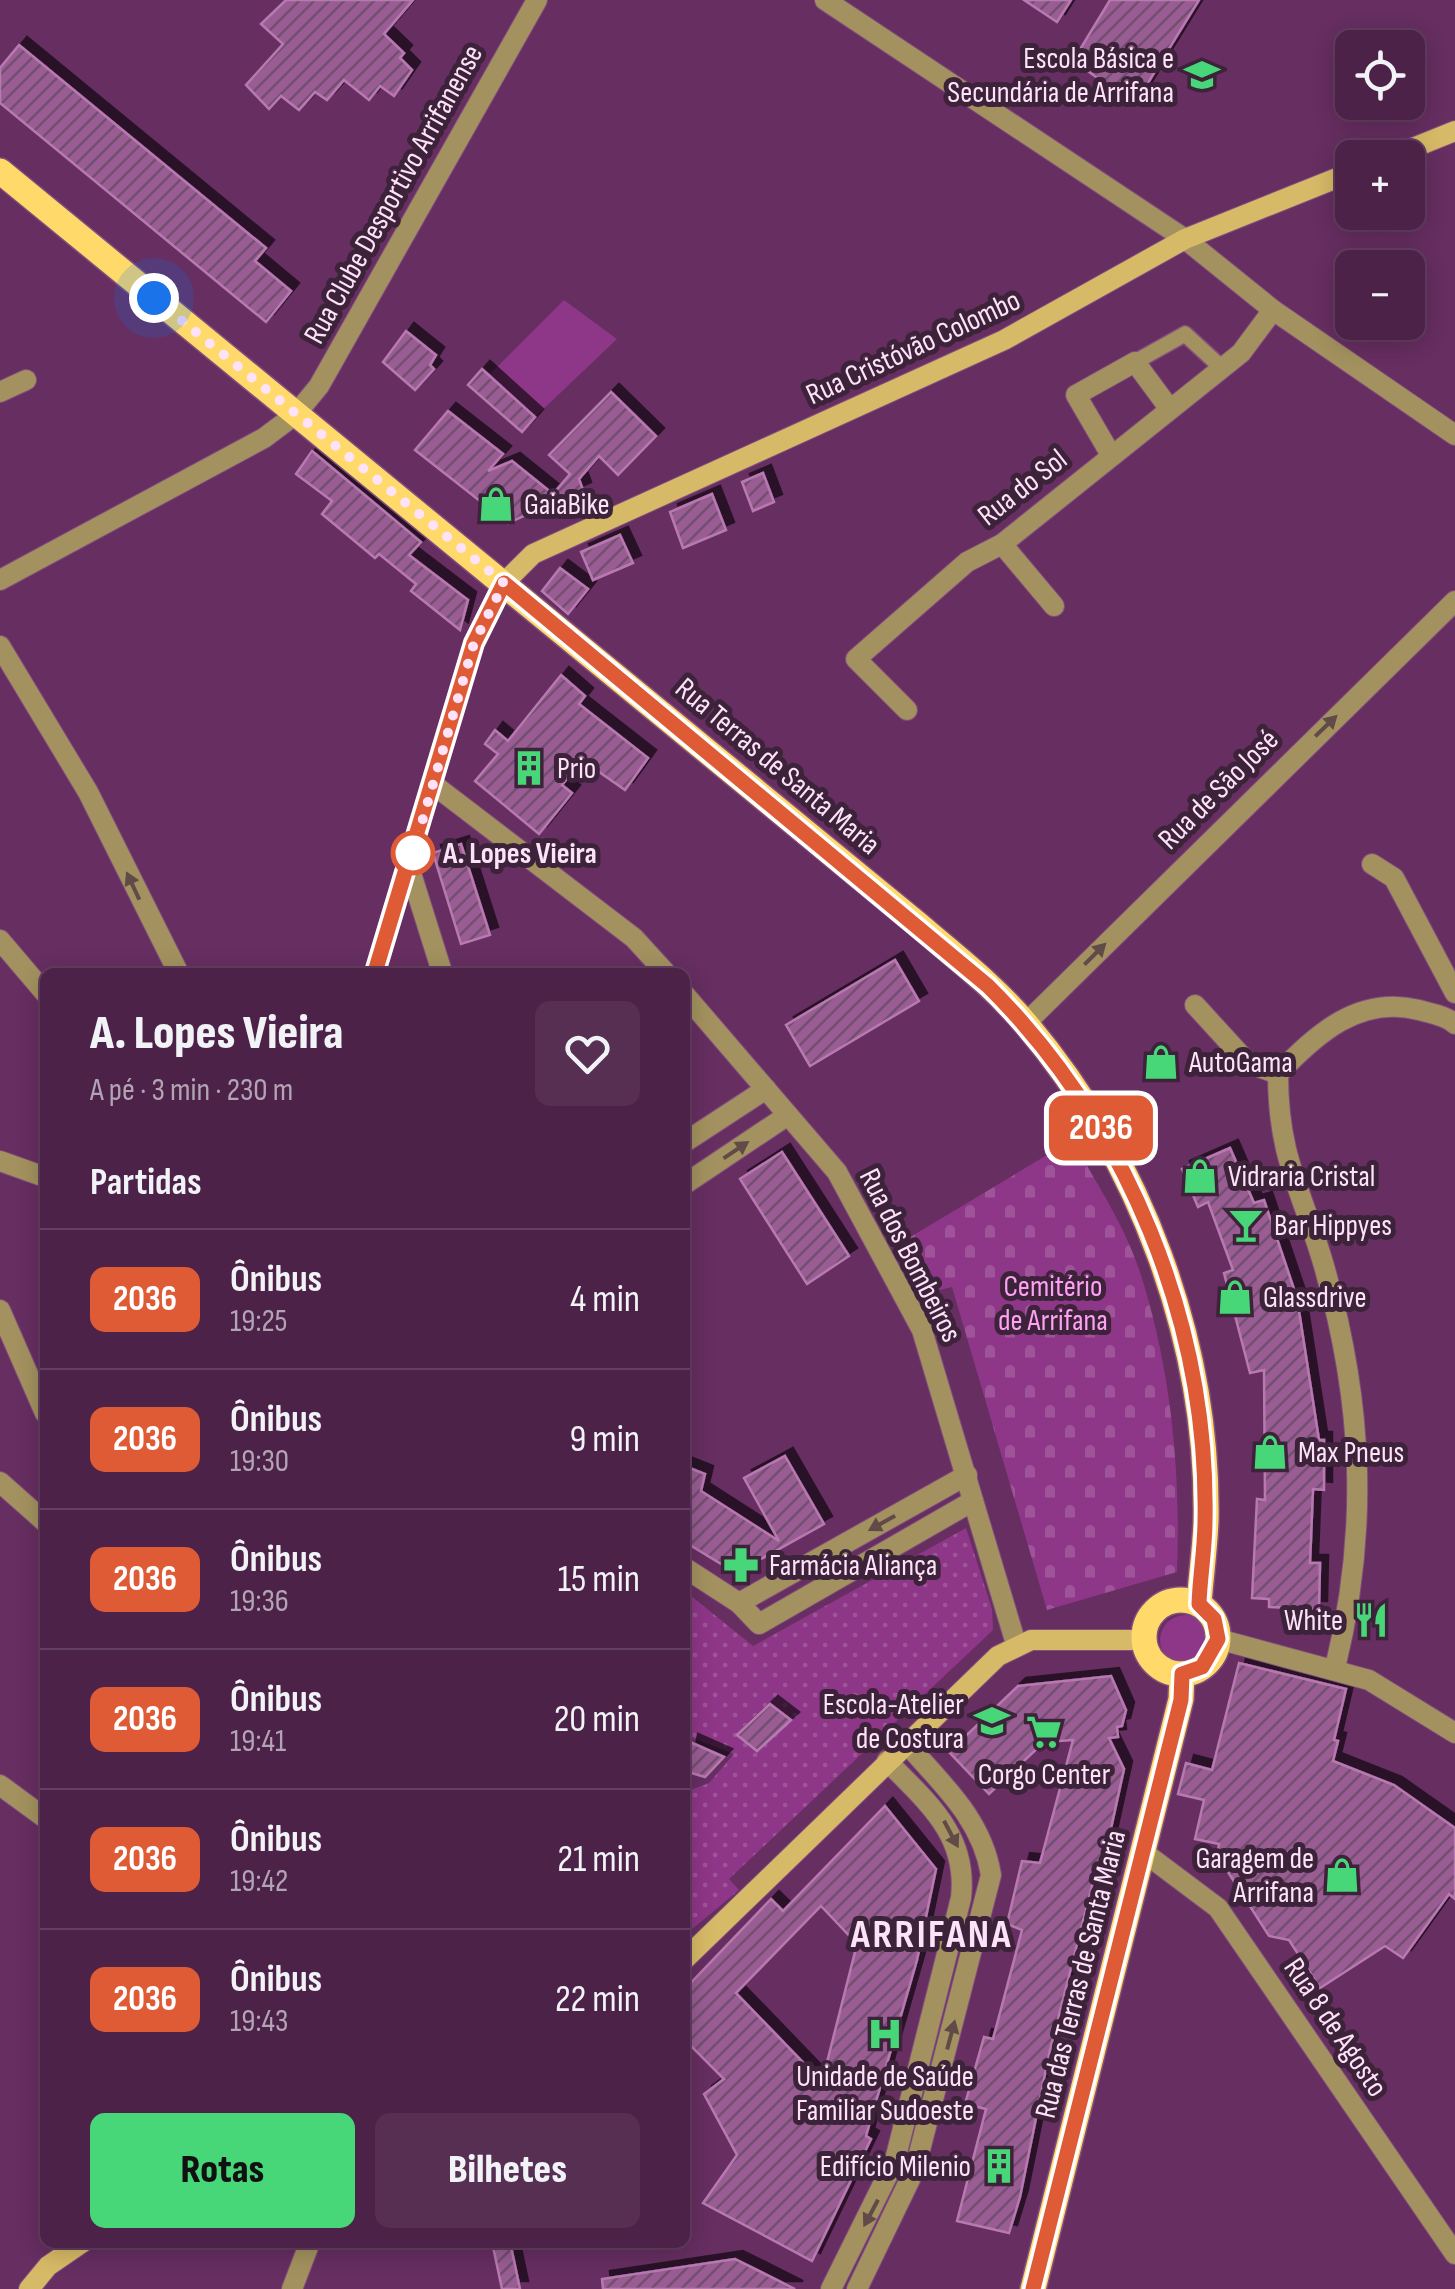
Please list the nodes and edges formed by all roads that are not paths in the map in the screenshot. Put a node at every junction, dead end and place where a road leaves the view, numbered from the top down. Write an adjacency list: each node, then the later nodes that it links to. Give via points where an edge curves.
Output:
1 (537, 0): 14 (street, Rua Clube Desportivo Arrifanense, via 319,386)
2 (826, 0): 7 (street)
3 (1455, 131): 4 (main road)
4 (1425, 143)
5 (0, 171): 14 (main road, Rua Terras de Santa Maria)
6 (1335, 179): 7 (main road, Rua Cristóvão Colombo)
7 (1185, 239): 8 (street); 19 (main road, Rua Cristóvão Colombo, via 1004,340 533,554)
8 (1274, 310): 10 (street, Rua do Sol); 15 (street)
9 (1135, 362): 10 (street, via 1185,334); 13 (street); 16 (street, via 1076,396)
10 (1222, 368): 13 (street, Rua do Sol)
11 (26, 380): 12 (street)
12 (0, 392)
13 (1168, 408): 16 (street, Rua do Sol)
14 (296, 414): 18 (street, Rua Clube Desportivo Arrifanense, via 264,438); 19 (main road, Rua Terras de Santa Maria)
15 (1455, 435)
16 (1111, 455): 17 (street, Rua do Sol)
17 (1002, 544): 21 (street); 23 (street, Rua do Sol, via 966,562 856,659)
18 (0, 580)
19 (504, 583): 24 (street, via 474,643); 36 (main road, Rua Terras de Santa Maria, via 920,926)
20 (1455, 601): 36 (street, Rua de São José, one-way to 20)
21 (1054, 606)
22 (0, 646): 28 (street, one-way to 22, via 88,792)
23 (907, 710)
24 (434, 785): 26 (street); 31 (street, via 634,938)
25 (1372, 864): 33 (street, via 1394,878)
26 (409, 866): 29 (street); 30 (street)
27 (0, 940): 32 (street)
28 (176, 968)
29 (376, 968)
30 (441, 968)
31 (660, 968)
32 (40, 987)
33 (1455, 993)
34 (690, 1002): 39 (street, Rua dos Bombeiros)
35 (1195, 1004): 38 (street, via 1248,1064)
36 (1026, 1023): 55 (main road, Rua Terras de Santa Maria, via 1086,1101 1124,1168 1170,1290 1203,1469)
37 (1455, 1024): 38 (street, via 1405,1006 1354,1012 1315,1035)
38 (1278, 1074): 59 (street, via 1278,1124 1288,1169 1322,1261 1357,1417 1358,1496 1346,1626)
39 (766, 1089): 40 (street, Rua dos Bombeiros); 41 (street)
40 (788, 1116): 44 (street, one-way to 40); 47 (street, Rua dos Bombeiros, via 837,1172 922,1330)
41 (690, 1139)
42 (0, 1161): 43 (street)
43 (40, 1175)
44 (690, 1181)
45 (0, 1310): 46 (street)
46 (40, 1402)
47 (967, 1475): 49 (street, Rua dos Bombeiros); 51 (street, one-way to 51)
48 (0, 1482): 50 (street)
49 (974, 1501): 53 (street); 58 (street, Rua dos Bombeiros)
50 (40, 1518)
51 (825, 1555): 53 (street); 54 (street)
52 (690, 1571): 54 (street)
53 (839, 1578): 54 (street, via 759,1624)
54 (740, 1602)
55 (1199, 1604): 56 (main road, via 1214,1619); 57 (main road, via 1165,1603 1148,1618)
56 (1218, 1639): 59 (street); 60 (main road, via 1202,1667)
57 (1143, 1640): 58 (main road); 60 (main road, via 1152,1661)
58 (1016, 1644): 62 (main road)
59 (1335, 1668): 61 (street, via 1369,1680)
60 (1182, 1674): 66 (main road, Rua das Terras de Santa Maria)
61 (1455, 1732)
62 (906, 1743): 63 (main road); 74 (street, one-way to 62, via 915,2169 990,1892 982,1836)
63 (887, 1761): 67 (main road); 73 (street, one-way to 73, via 952,1831 962,1860 962,1898 895,2160)
64 (0, 1785): 65 (street)
65 (40, 1814)
66 (1146, 1854): 70 (street, Rua 8 de Agosto, via 1218,1908); 75 (main road, Rua das Terras de Santa Maria)
67 (690, 1954)
68 (74, 2248): 71 (main road)
69 (308, 2248): 72 (street)
70 (1455, 2254)
71 (29, 2289)
72 (292, 2289)
73 (831, 2289)
74 (857, 2289)
75 (1033, 2289)

